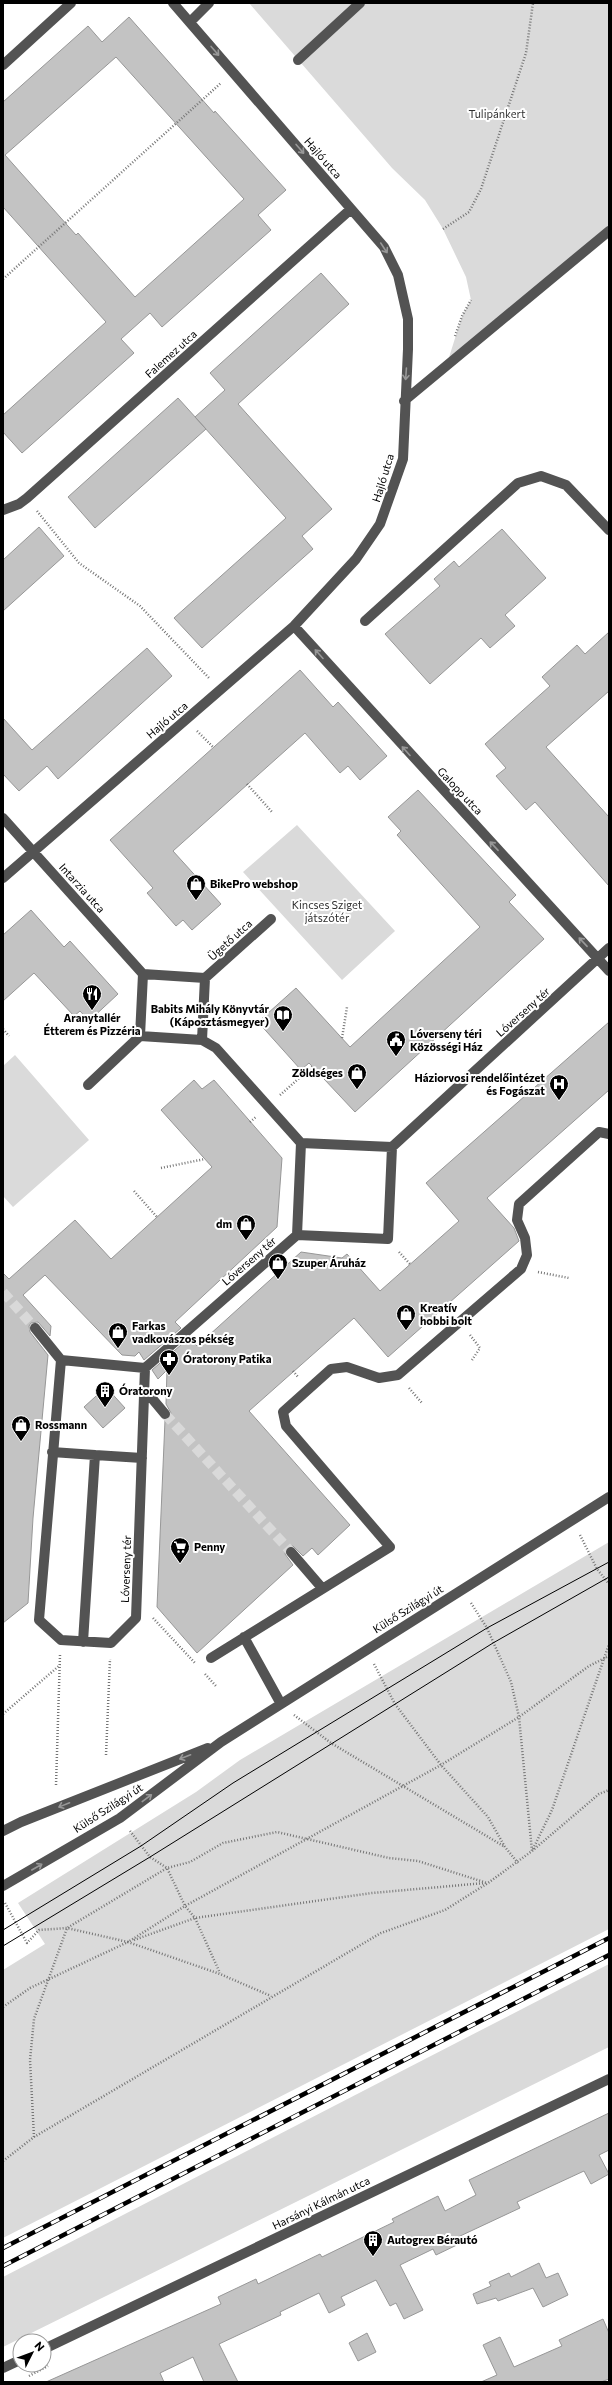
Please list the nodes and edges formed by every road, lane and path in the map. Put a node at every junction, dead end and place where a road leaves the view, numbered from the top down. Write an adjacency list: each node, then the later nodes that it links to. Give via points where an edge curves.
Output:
1 (71, 3): 8 (street)
2 (173, 3): 6 (street, Hajló utca)
3 (209, 3): 6 (street)
4 (360, 3): 7 (street)
5 (532, 3): 11 (path, via 526,53 481,189 469,212)
6 (190, 22): 9 (street, Hajló utca, one-way to 9)
7 (298, 60)
8 (3, 64)
9 (233, 72): 10 (street, Hajló utca, one-way to 10); 13 (path)
10 (352, 209): 14 (street, Hajló utca, one-way to 14, via 384,247 398,275 408,319); 15 (street, Falemez utca)
11 (443, 229)
12 (609, 231): 14 (street)
13 (3, 279)
14 (404, 401): 19 (street, Hajló utca, via 403,459 380,524 356,559)
15 (27, 498): 16 (street, Falemez utca); 20 (path, via 79,563 140,606)
16 (3, 510)
17 (609, 530): 18 (street, via 566,485 541,476 518,483)
18 (365, 621)
19 (294, 626): 20 (street, Hajló utca); 30 (street, Galopp utca, one-way to 19)
20 (221, 691): 21 (street, Hajló utca)
21 (185, 720): 22 (path); 26 (street, Hajló utca)
22 (213, 747)
23 (247, 784): 24 (path)
24 (272, 812)
25 (3, 818): 26 (street, Intarzia utca)
26 (33, 852): 27 (street, Hajló utca); 32 (street, Intarzia utca)
27 (3, 878)
28 (271, 919): 33 (street, Ügető utca)
29 (609, 948): 30 (street)
30 (598, 959): 31 (street, Galopp utca); 43 (street, Lóverseny tér)
31 (609, 971)
32 (143, 974): 33 (street); 37 (street)
33 (206, 978): 39 (street)
34 (347, 1007): 38 (path)
35 (3, 1029): 36 (path)
36 (9, 1036)
37 (140, 1036): 39 (street); 40 (street)
38 (342, 1038)
39 (202, 1040): 42 (street, via 216,1048)
40 (88, 1085)
41 (609, 1134): 49 (street, via 599,1132 519,1204 517,1220 525,1238 527,1255)
42 (300, 1143): 43 (street); 48 (street)
43 (392, 1147): 48 (street, via 388,1239)
44 (205, 1159): 45 (path)
45 (161, 1168)
46 (134, 1191): 47 (path)
47 (157, 1217)
48 (297, 1235): 55 (street, Lóverseny tér)
49 (521, 1269): 50 (path); 51 (street)
50 (569, 1278)
51 (460, 1323): 54 (path, via 480,1348); 65 (street, via 398,1375 379,1378 347,1367 331,1369 283,1412 286,1426 390,1547)
52 (35, 1328): 53 (street)
53 (61, 1360): 55 (street); 58 (street)
54 (472, 1360)
55 (145, 1368): 56 (street, Lóverseny tér)
56 (145, 1390): 57 (street); 60 (street, Lóverseny tér)
57 (165, 1414)
58 (52, 1452): 59 (street); 69 (street, via 39,1620)
59 (95, 1455): 60 (street); 70 (street)
60 (142, 1458): 67 (street, Lóverseny tér)
61 (609, 1497): 62 (street, Külső Szilágyi út)
62 (572, 1520): 64 (path, via 597,1569); 66 (street, Külső Szilágyi út)
63 (291, 1552): 65 (street)
64 (609, 1584)
65 (322, 1588): 68 (street)
66 (462, 1588): 73 (street, Külső Szilágyi út); 81 (path, via 487,1628 511,1682)
67 (137, 1600): 71 (street, Lóverseny tér, via 136,1618); 78 (path)
68 (244, 1638): 75 (street); 79 (street)
69 (61, 1640): 70 (street); 77 (path)
70 (83, 1642): 71 (street)
71 (111, 1643): 83 (path)
72 (609, 1644): 76 (path)
73 (366, 1650): 79 (street, Külső Szilágyi út); 84 (path, via 395,1704)
74 (609, 1656): 76 (path)
75 (211, 1658)
76 (603, 1660): 81 (path, via 589,1666); 92 (path, via 552,1810)
77 (60, 1665): 80 (path); 85 (path)
78 (216, 1686)
79 (281, 1704): 82 (street, Külső Szilágyi út); 86 (path, via 331,1743)
80 (3, 1714)
81 (519, 1717): 84 (path); 92 (path)
82 (221, 1742): 88 (street, Külső Szilágyi út, one-way to 82); 89 (street, Külső Szilágyi út, one-way to 89, via 21,1822)
83 (106, 1755)
84 (441, 1765): 86 (path); 91 (path, via 488,1817)
85 (56, 1785)
86 (404, 1787): 90 (path); 91 (path)
87 (609, 1790): 92 (path, via 599,1794)
88 (120, 1818): 94 (path, via 150,1857); 96 (street, Külső Szilágyi út, one-way to 88)
89 (3, 1832)
90 (307, 1838): 94 (path, via 277,1832 223,1843 190,1862); 95 (path, via 389,1858 418,1861); 98 (path)
91 (505, 1847): 93 (path)
92 (532, 1851): 93 (path)
93 (518, 1863): 95 (path)
94 (167, 1868): 98 (path); 100 (path)
95 (488, 1883): 99 (path, via 372,1893); 104 (path, via 444,1910 381,1932)
96 (3, 1886)
97 (5, 1903): 100 (path, via 27,1943 39,1930)
98 (186, 1906): 99 (path); 101 (path)
99 (195, 1918): 101 (path); 102 (path)
100 (67, 1928): 101 (path); 103 (path)
101 (128, 1942): 102 (path); 103 (path)
102 (220, 1974): 104 (path)
103 (48, 1980): 105 (path, via 30,1988); 107 (path, via 34,2019 30,2060)
104 (271, 1996): 107 (path)
105 (3, 2007)
106 (609, 2079): 109 (street, Harsányi Kálmán utca)
107 (34, 2137): 108 (path)
108 (3, 2160)
109 (52, 2345)

